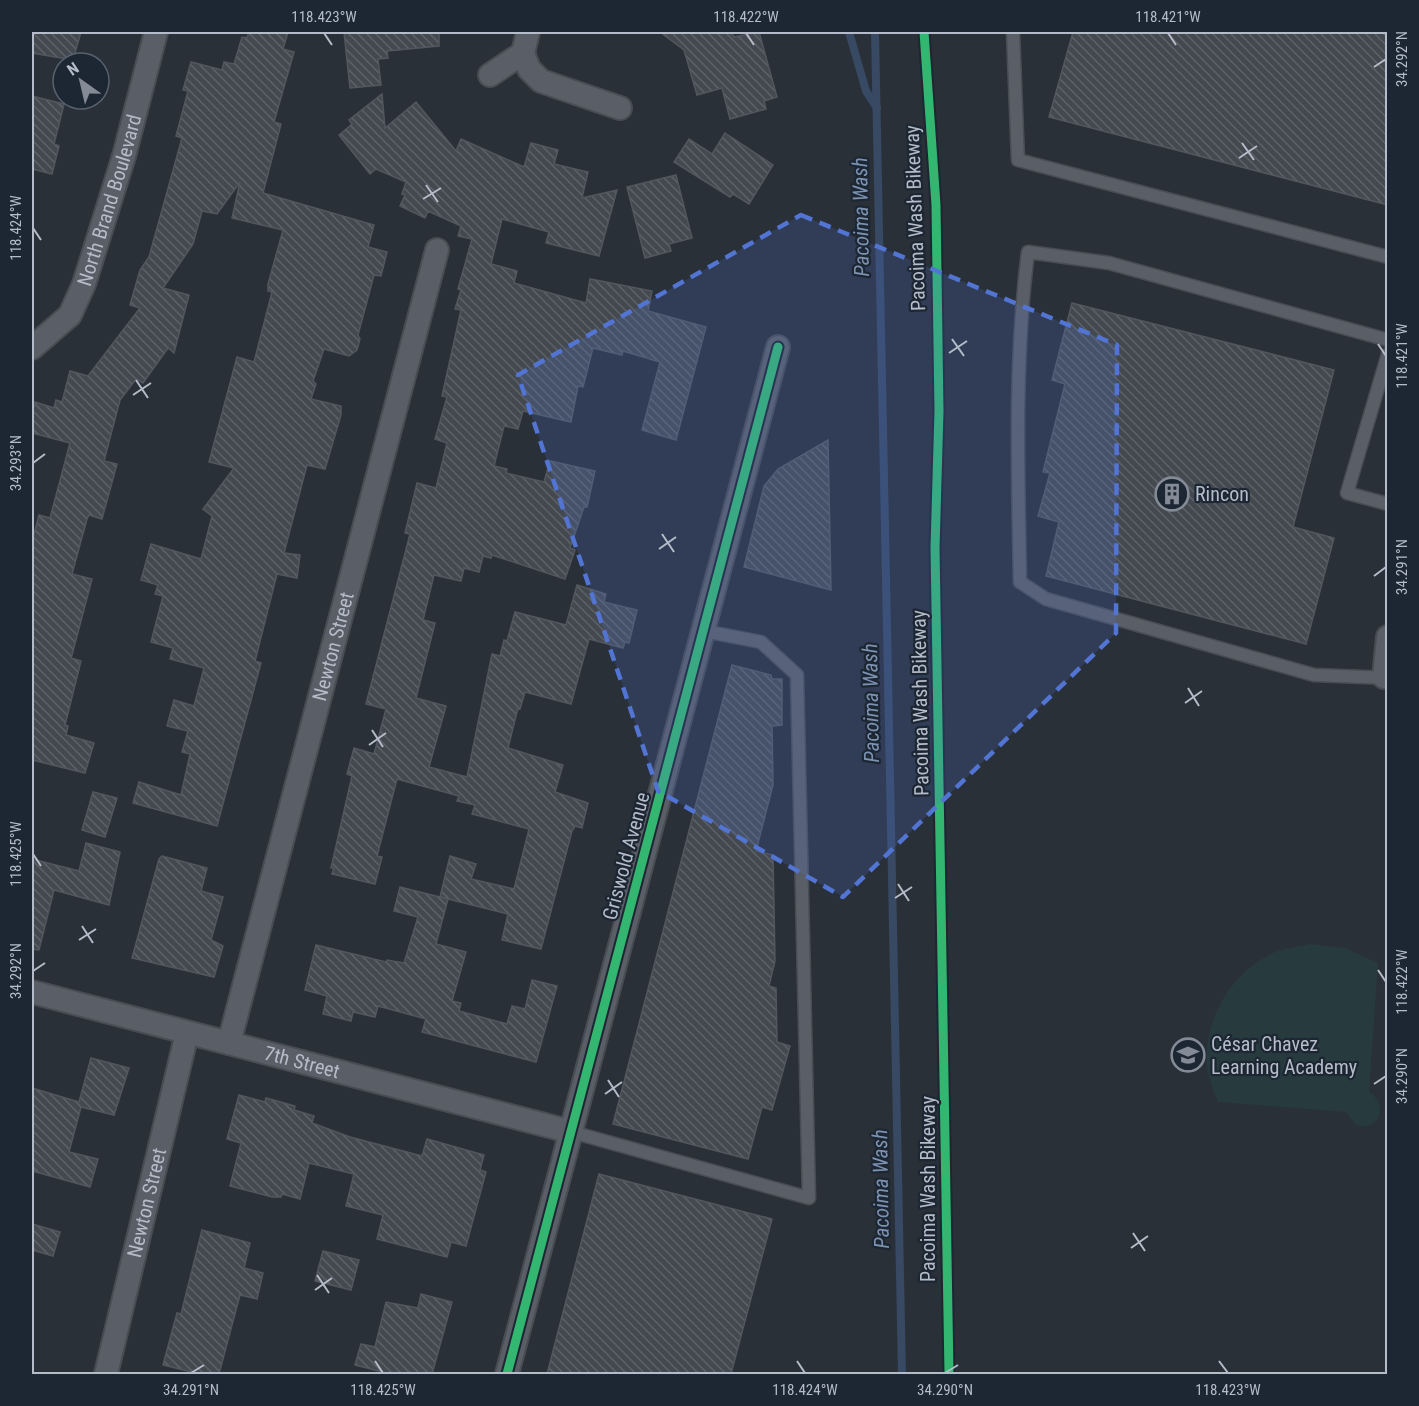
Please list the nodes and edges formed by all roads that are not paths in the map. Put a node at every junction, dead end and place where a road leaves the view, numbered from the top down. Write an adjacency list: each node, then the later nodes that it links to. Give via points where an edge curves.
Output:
1 (156, 32): 10 (street, North Brand Boulevard, via 124,156 84,284 70,315)
2 (1013, 32): 7 (lane, via 1018,160)
3 (525, 42): 4 (street); 5 (street, via 529,69 541,81)
4 (490, 75)
5 (620, 108)
6 (437, 250): 18 (street, Newton Street)
7 (1388, 256)
8 (1388, 340): 15 (lane, via 1109,263 1028,252 1021,306 1020,582 1046,599 1314,675)
9 (778, 347): 13 (street, Griswold Avenue)
10 (32, 348)
11 (1388, 354): 12 (lane, via 1347,493)
12 (1388, 504)
13 (704, 631): 19 (street, Griswold Avenue); 19 (lane, via 761,642 797,675 809,1198)
14 (1388, 637): 15 (street)
15 (1386, 678)
16 (32, 992): 17 (street, 7th Street)
17 (187, 1033): 18 (street, 7th Street); 20 (street, Newton Street)
18 (229, 1043): 19 (street, 7th Street)
19 (572, 1132): 21 (street, Griswold Avenue)
20 (106, 1374)
21 (507, 1374)

